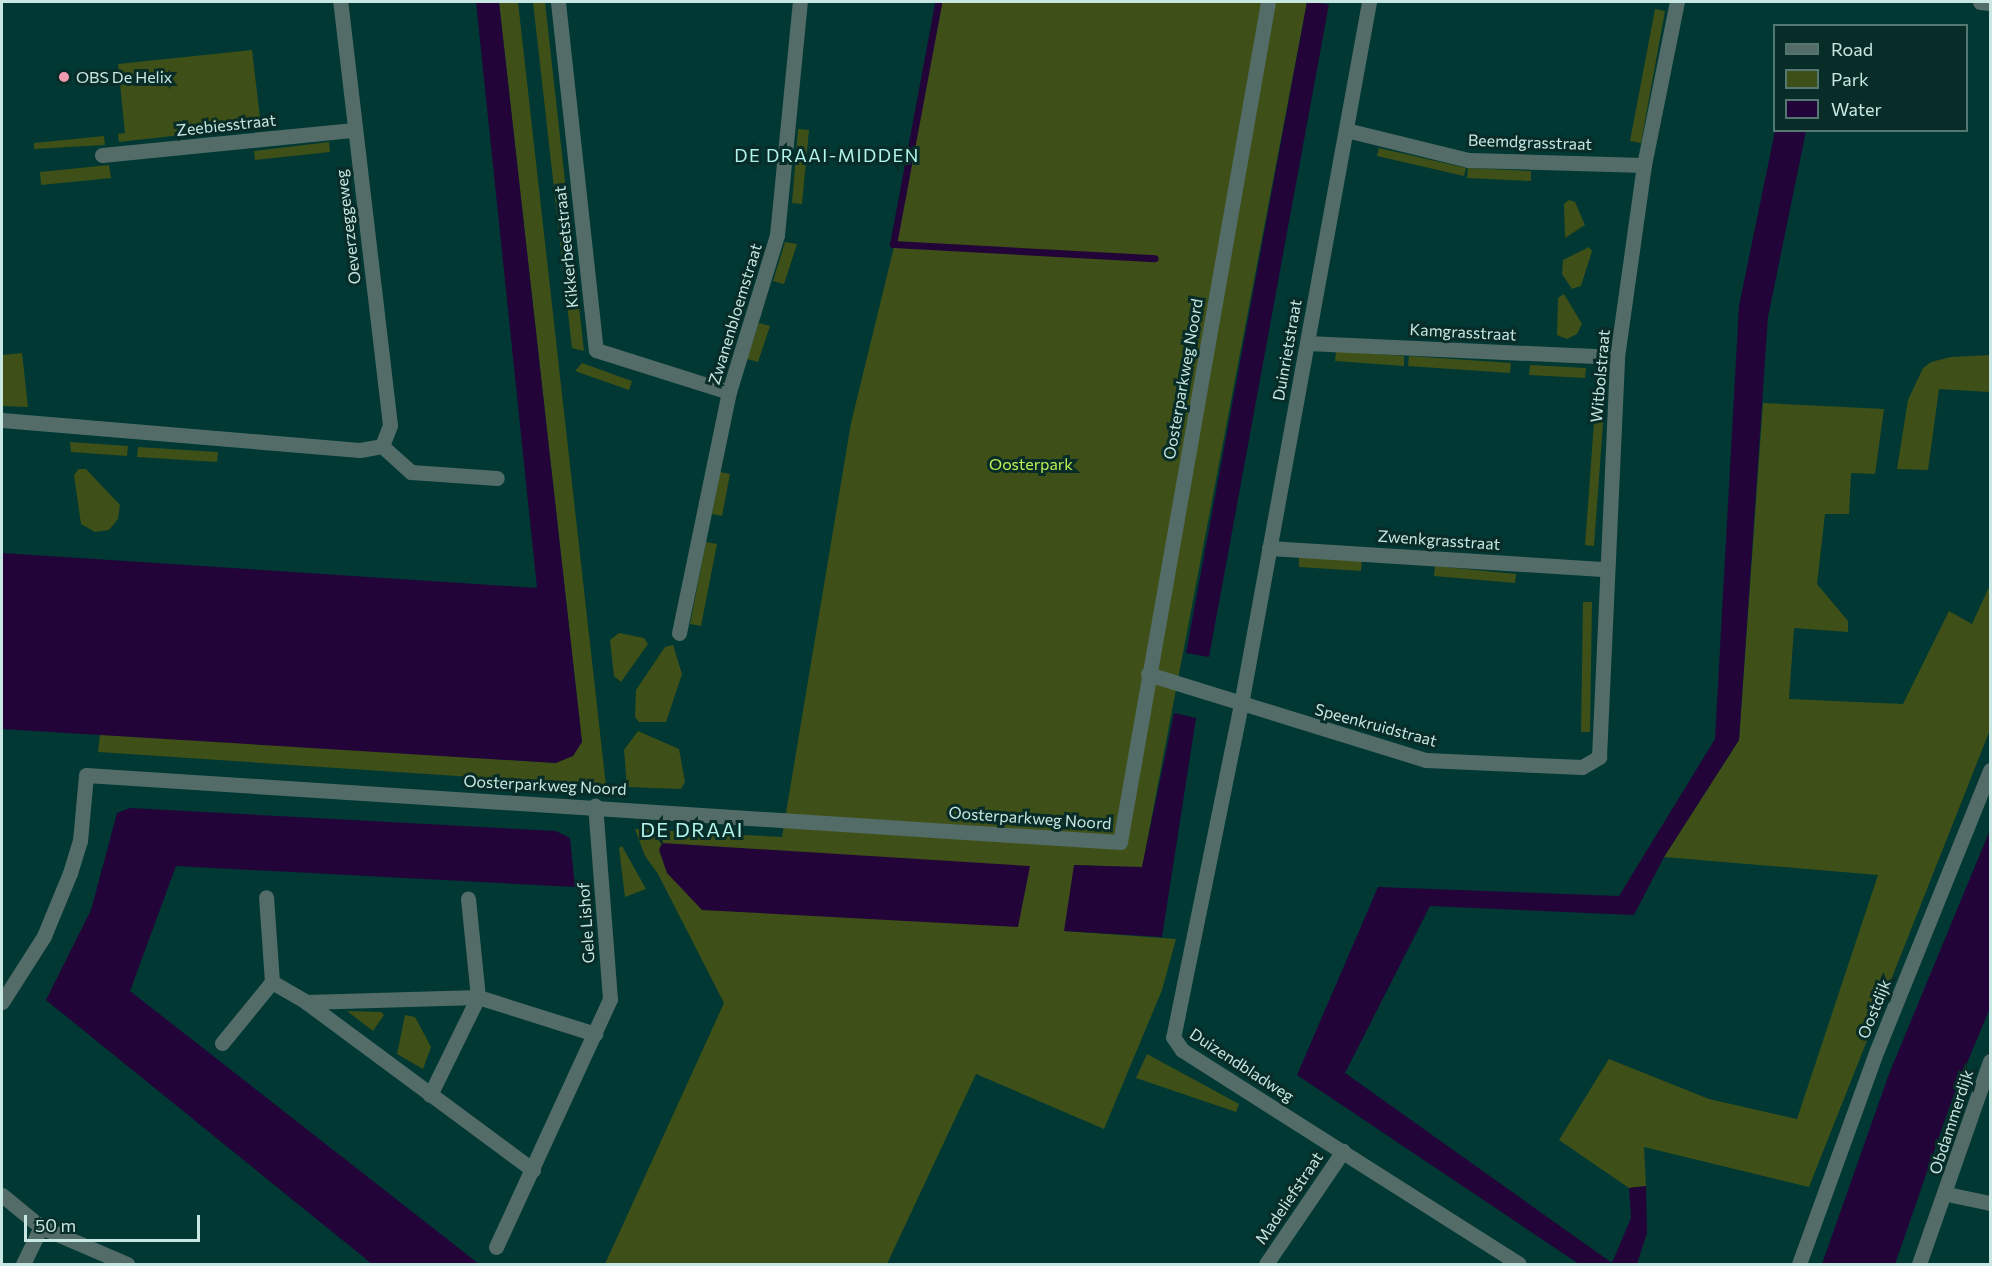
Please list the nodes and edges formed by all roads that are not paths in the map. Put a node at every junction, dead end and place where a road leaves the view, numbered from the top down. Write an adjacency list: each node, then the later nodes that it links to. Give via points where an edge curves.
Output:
1 (340, 2): 9 (street, Oeverzeggeweg)
2 (558, 2): 15 (street, Kikkerbeetstraat, via 596,350)
3 (800, 2): 15 (street, Zwanenbloemstraat, via 777,235)
4 (1268, 2): 22 (street, Oosterparkweg Noord)
5 (1369, 2): 10 (street, Duinrietstraat)
6 (1677, 2): 12 (street, Witbolstraat)
7 (1980, 2): 8 (street)
8 (1990, 3)
9 (354, 130): 11 (street, Zeebiesstraat); 17 (street, Oeverzeggeweg, via 390,425)
10 (1346, 130): 12 (street, Beemdgrasstraat, via 1468,160); 13 (street, Duinrietstraat)
11 (102, 155)
12 (1644, 165): 14 (street, Witbolstraat)
13 (1306, 344): 14 (street, Kamgrasstraat); 19 (street, Duinrietstraat)
14 (1617, 357): 20 (street, Witbolstraat)
15 (729, 392): 21 (street, Zwanenbloemstraat)
16 (2, 420): 17 (street, via 360,450)
17 (382, 446): 18 (street, via 411,472)
18 (497, 478)
19 (1269, 548): 20 (street, Zwenkgrasstraat); 23 (street, Duinrietstraat)
20 (1606, 569): 24 (street, Witbolstraat)
21 (679, 633)
22 (1149, 674): 23 (street, Speenkruidstraat); 26 (street, Oosterparkweg Noord, via 1120,842)
23 (1240, 704): 24 (street, Speenkruidstraat, via 1426,760 1582,767); 37 (street, Duizendbladweg, via 1173,1036 1182,1050)
24 (1599, 757)
25 (1990, 770): 48 (street, Oostdijk, via 1877,1050)
26 (595, 806): 31 (street, Oosterparkweg Noord, via 86,776 80,841 67,884 44,936); 33 (street, Gele Lishof, via 610,999)
27 (266, 897): 29 (street)
28 (468, 899): 30 (street)
29 (272, 982): 32 (street); 34 (street)
30 (478, 997): 32 (street); 33 (street); 36 (street)
31 (2, 1002)
32 (306, 1002): 36 (street)
33 (595, 1034): 38 (street, Gele Lishof)
34 (222, 1043)
35 (1990, 1061): 39 (street, Obdammerdijk)
36 (430, 1095): 38 (street)
37 (1342, 1151): 46 (street, Madeliefstraat); 47 (street, Duizendbladweg)
38 (533, 1170): 43 (street, Gele Lishof)
39 (1947, 1194): 41 (street); 49 (street, Obdammerdijk)
40 (2, 1195): 42 (street)
41 (1990, 1203)
42 (41, 1227): 44 (street); 45 (street)
43 (496, 1247)
44 (23, 1264)
45 (127, 1264)
46 (1266, 1264)
47 (1519, 1264)
48 (1799, 1264)
49 (1919, 1264)

